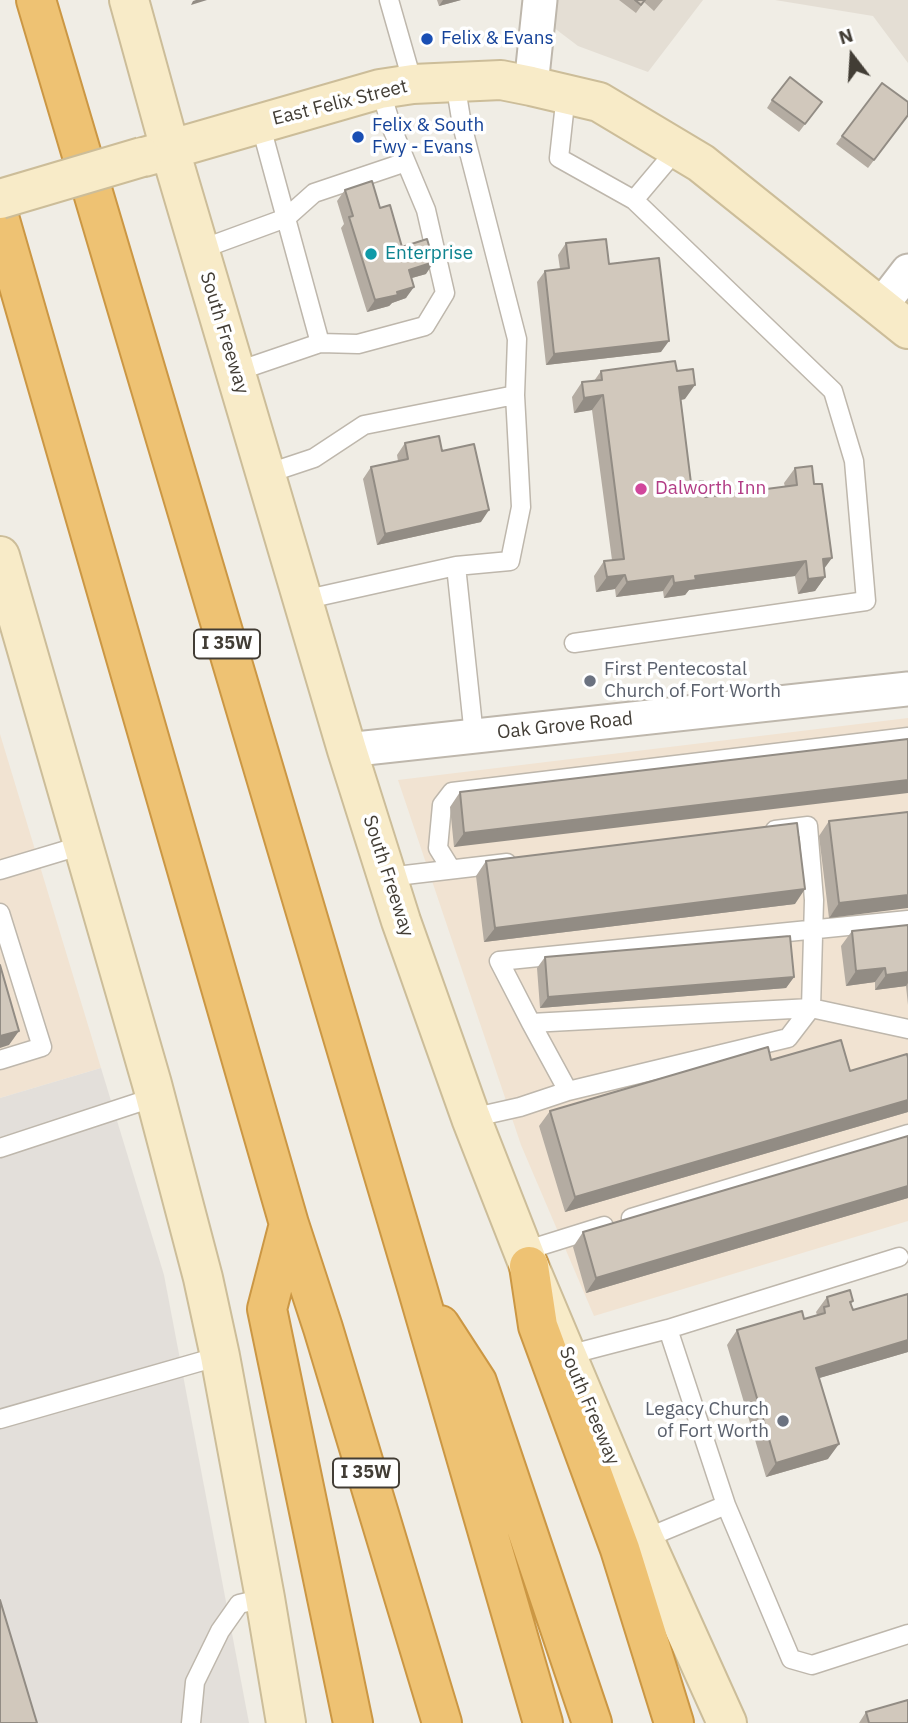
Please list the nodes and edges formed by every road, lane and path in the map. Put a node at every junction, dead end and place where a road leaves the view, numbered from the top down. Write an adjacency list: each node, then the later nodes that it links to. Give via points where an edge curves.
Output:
1 (36, 0): 53 (highway, I 35W)
2 (129, 0): 10 (main road, South Freeway)
3 (389, 0): 6 (lane)
4 (540, 0): 7 (street)
5 (455, 82): 6 (main road, East Felix Street); 7 (main road, East Felix Street, via 501,80); 21 (lane, via 517,339)
6 (397, 86): 8 (main road, East Felix Street); 11 (lane, via 393,131)
7 (548, 90): 9 (main road, East Felix Street, via 598,103); 13 (lane, via 559,159)
8 (260, 123): 10 (main road, East Felix Street); 14 (lane)
9 (677, 149): 13 (lane); 18 (main road, East Felix Street, via 701,163)
10 (156, 153): 12 (main road, East Felix Street, bridge); 16 (main road, South Freeway)
11 (406, 162): 14 (lane, via 314,193); 19 (lane, via 426,210 445,293 425,326 358,344)
12 (0, 199)
13 (634, 200): 27 (lane, via 833,391 855,461 866,601)
14 (286, 218): 16 (lane); 19 (lane)
15 (0, 220): 50 (highway, I 35W)
16 (199, 250): 20 (main road, South Freeway)
17 (908, 271): 18 (street, via 891,293)
18 (895, 319)
19 (320, 343): 20 (lane)
20 (235, 372): 22 (main road, South Freeway)
21 (515, 395): 22 (lane, via 364,425 314,458); 24 (lane, via 521,507 510,561)
22 (266, 474): 26 (main road, South Freeway)
23 (0, 555): 25 (main road)
24 (456, 566): 26 (lane); 29 (lane)
25 (6, 597): 33 (main road)
26 (303, 600): 31 (main road, South Freeway)
27 (574, 643)
28 (908, 689): 29 (street, Oak Grove Road)
29 (474, 736): 31 (street, Oak Grove Road)
30 (908, 737): 35 (lane, via 452,792 442,806 438,848)
31 (347, 750): 37 (main road, South Freeway)
32 (754, 832): 40 (lane, via 814,825)
33 (83, 845): 36 (lane); 46 (main road)
34 (526, 860): 35 (lane)
35 (451, 869): 37 (lane)
36 (0, 870)
37 (388, 877): 47 (main road, South Freeway)
38 (0, 913): 44 (lane, via 42,1047)
39 (908, 920): 40 (lane)
40 (813, 931): 41 (lane); 42 (lane, via 499,961)
41 (811, 1008): 42 (lane); 43 (lane); 45 (lane, via 788,1038)
42 (531, 1023): 45 (lane)
43 (908, 1029)
44 (0, 1060)
45 (568, 1091): 47 (lane)
46 (155, 1097): 49 (lane); 56 (main road)
47 (471, 1118): 52 (main road, South Freeway)
48 (908, 1134): 52 (lane)
49 (0, 1148)
50 (289, 1224): 64 (highway, via 267,1309); 65 (highway, I 35W)
51 (898, 1257): 54 (lane)
52 (527, 1259): 55 (main road, South Freeway); 68 (highway, via 538,1326 620,1549)
53 (417, 1287): 66 (highway, I 35W); 67 (highway, via 477,1382)
54 (667, 1329): 55 (lane); 58 (lane)
55 (568, 1355): 59 (main road, South Freeway)
56 (220, 1356): 57 (lane); 60 (main road)
57 (0, 1419)
58 (726, 1505): 59 (lane); 61 (lane, via 791,1659 812,1665)
59 (645, 1539): 69 (main road, South Freeway)
60 (265, 1598): 62 (lane, via 239,1604 220,1631 195,1682); 63 (main road)
61 (908, 1634)
62 (191, 1723)
63 (286, 1723)
64 (353, 1723)
65 (442, 1723)
66 (543, 1723)
67 (592, 1723)
68 (674, 1723)
69 (727, 1723)

